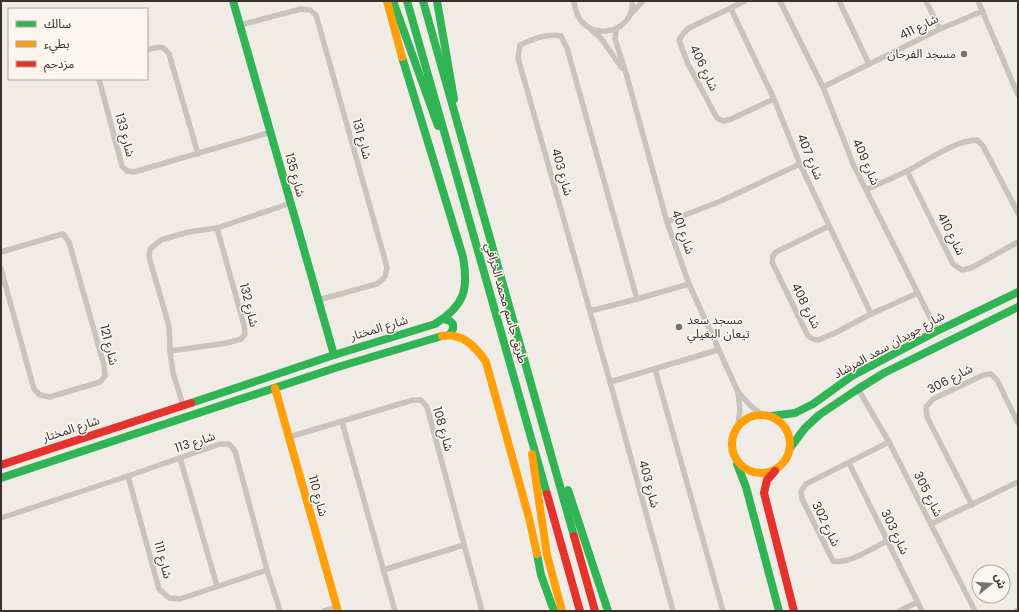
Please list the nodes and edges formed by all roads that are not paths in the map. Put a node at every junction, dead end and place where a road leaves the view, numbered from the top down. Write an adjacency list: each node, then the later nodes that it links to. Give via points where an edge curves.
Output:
1 (233, 1): 20 (main road, شارع 135)
2 (386, 1): 54 (main road, شارع المختار, via 463,257 466,276 463,295 454,311)
3 (393, 1): 36 (main road)
4 (408, 1): 36 (main road, طريق جاسم محمد الخرافي)
5 (424, 1): 31 (main road, طريق جاسم محمد الخرافي)
6 (437, 1): 31 (main road)
7 (570, 1): 17 (street, شارع 401)
8 (574, 1): 17 (street)
9 (632, 1): 19 (street)
10 (643, 1): 19 (street)
11 (745, 1): 16 (street, شارع 406)
12 (780, 1): 28 (street, شارع 409)
13 (839, 1): 25 (street)
14 (926, 1): 23 (street)
15 (978, 1): 18 (street)
16 (731, 9): 30 (street, شارع 407); 30 (street, شارع 406, via 689,28 683,34 679,40 688,64 717,118 723,121)
17 (575, 10): 21 (street, شارع 401, via 580,21)
18 (982, 11): 23 (street, شارع 411); 29 (street)
19 (629, 16): 22 (street)
20 (240, 26): 32 (main road, شارع 135); 50 (street, شارع 131, via 301,9 310,10 316,16 388,267 385,277 377,284)
21 (589, 28): 22 (street, via 603,32); 26 (street, شارع 401, via 600,37)
22 (616, 29): 26 (street, شارع 401, via 615,39)
23 (940, 29): 25 (street, شارع 411)
24 (148, 50): 33 (street, via 165,48 169,54)
25 (869, 64): 28 (street, شارع 411)
26 (626, 73): 40 (street, شارع 401)
27 (99, 80): 33 (street, شارع 133, via 122,166 127,171 134,172)
28 (824, 87): 37 (street, شارع 409, via 854,166)
29 (1018, 95)
30 (774, 99): 34 (street, شارع 407)
31 (459, 126): 65 (main road, طريق جاسم محمد الخرافي)
32 (271, 132): 33 (street, شارع 133); 38 (main road, شارع 135)
33 (198, 154)
34 (800, 164): 40 (street, via 721,201); 41 (street, شارع 407)
35 (907, 171): 37 (street); 39 (street, via 951,148 970,140 977,140 983,146); 43 (street, شارع 410, via 953,264 962,270 971,268)
36 (460, 184): 71 (main road, طريق جاسم محمد الخرافي)
37 (866, 190): 48 (street, شارع 409)
38 (291, 203): 42 (street); 50 (main road, شارع 135)
39 (1018, 213)
40 (667, 222): 46 (street, شارع 401)
41 (829, 226): 53 (street, شارع 407); 53 (street, شارع 408, via 776,252 772,262 808,336 813,339 818,340 835,333)
42 (217, 228): 58 (street, via 188,232 161,240 150,249 149,257 170,326); 58 (street, شارع 132, via 245,334 241,339 227,343)
43 (1018, 242)
44 (1, 252): 45 (street, شارع 121, via 63,234 66,237 104,365 105,376 100,382 50,396 40,395 34,389)
45 (1, 269)
46 (689, 284): 49 (street); 57 (street, شارع 401)
47 (1018, 292): 55 (main road, شارع جويدان سعد المرشاد)
48 (918, 293): 53 (street, شارع 408); 55 (street, شارع 409)
49 (637, 299): 52 (street); 52 (street, شارع 403, via 567,48 561,36 552,34 520,45 518,58)
50 (318, 300): 59 (main road, شارع 135)
51 (1018, 307): 63 (main road, شارع جويدان سعد المرشاد, via 884,373)
52 (590, 311): 61 (street, شارع 403)
53 (871, 314)
54 (444, 319): 56 (main road, via 450,320 453,324); 59 (main road, شارع المختار)
55 (937, 331): 69 (main road, شارع جويدان سعد المرشاد, via 852,376 813,404 794,413)
56 (450, 334): 62 (main road, شارع المختار); 102 (main road, via 472,343 486,362 529,518 541,575)
57 (718, 350): 60 (street); 64 (street, شارع 401)
58 (170, 351): 66 (street, via 173,373)
59 (334, 355): 66 (main road, شارع المختار)
60 (655, 369): 61 (street); 108 (street)
61 (610, 382): 107 (street, شارع 403)
62 (275, 388): 74 (main road, شارع المختار); 77 (main road, شارع 110)
63 (858, 389): 78 (street, شارع 305); 79 (main road, شارع جويدان سعد المرشاد, via 819,415)
64 (738, 392): 68 (street, شارع 401); 75 (street, شارع 401)
65 (536, 400): 105 (main road, طريق جاسم محمد الخرافي); 106 (main road)
66 (183, 405): 67 (main road, شارع المختار)
67 (160, 412): 70 (main road, شارع المختار); 74 (main road, via 157,422)
68 (761, 414): 69 (main road); 75 (main road, via 753,415)
69 (771, 416): 79 (main road, via 786,429 790,438)
70 (141, 419): 76 (main road, via 149,423); 83 (main road, شارع المختار)
71 (527, 421): 103 (main road, via 547,555); 104 (main road, طريق جاسم محمد الخرافي)
72 (342, 422): 77 (street, شارع 108); 92 (street, شارع 108, via 413,400 421,400 426,407); 94 (street)
73 (1018, 423): 88 (street, شارع 306, via 997,380 991,374 983,375 933,399 926,407 927,417)
74 (164, 424): 76 (main road, شارع المختار)
75 (738, 424): 81 (main road, via 731,440)
76 (144, 431): 86 (main road, شارع المختار)
77 (289, 437): 97 (main road, شارع 110)
78 (889, 442): 82 (street, شارع 302); 90 (street, شارع 305)
79 (790, 448): 84 (main road, via 783,464)
80 (180, 458): 85 (street, شارع 113); 93 (street, شارع 113, via 220,444 229,444 235,451); 95 (street)
81 (734, 458): 84 (main road, via 753,473 769,473); 109 (main road, via 746,486)
82 (849, 463): 91 (street, شارع 303); 91 (street, شارع 302, via 806,484 801,491 802,499 832,561 846,561)
83 (1, 465)
84 (776, 469): 110 (main road, via 767,480 764,493)
85 (128, 476): 89 (street, شارع 113); 95 (street, شارع 111, via 160,589 169,598 180,598)
86 (1, 478)
87 (1018, 482): 88 (street)
88 (972, 505): 90 (street)
89 (1, 518)
90 (931, 524): 113 (street, شارع 305)
91 (887, 541): 96 (street, شارع 303)
92 (464, 545): 94 (street); 101 (street, شارع 108)
93 (267, 570): 95 (street, شارع 111); 98 (street, شارع 113)
94 (384, 570): 100 (street)
95 (217, 586)
96 (918, 602): 111 (street); 112 (street, شارع 303)
97 (338, 609): 99 (street)
98 (280, 611)
99 (324, 611)
100 (395, 611)
101 (482, 611)
102 (554, 611)
103 (562, 611)
104 (580, 611)
105 (595, 611)
106 (608, 611)
107 (673, 611)
108 (723, 611)
109 (779, 611)
110 (794, 611)
111 (899, 611)
112 (922, 611)
113 (975, 611)

